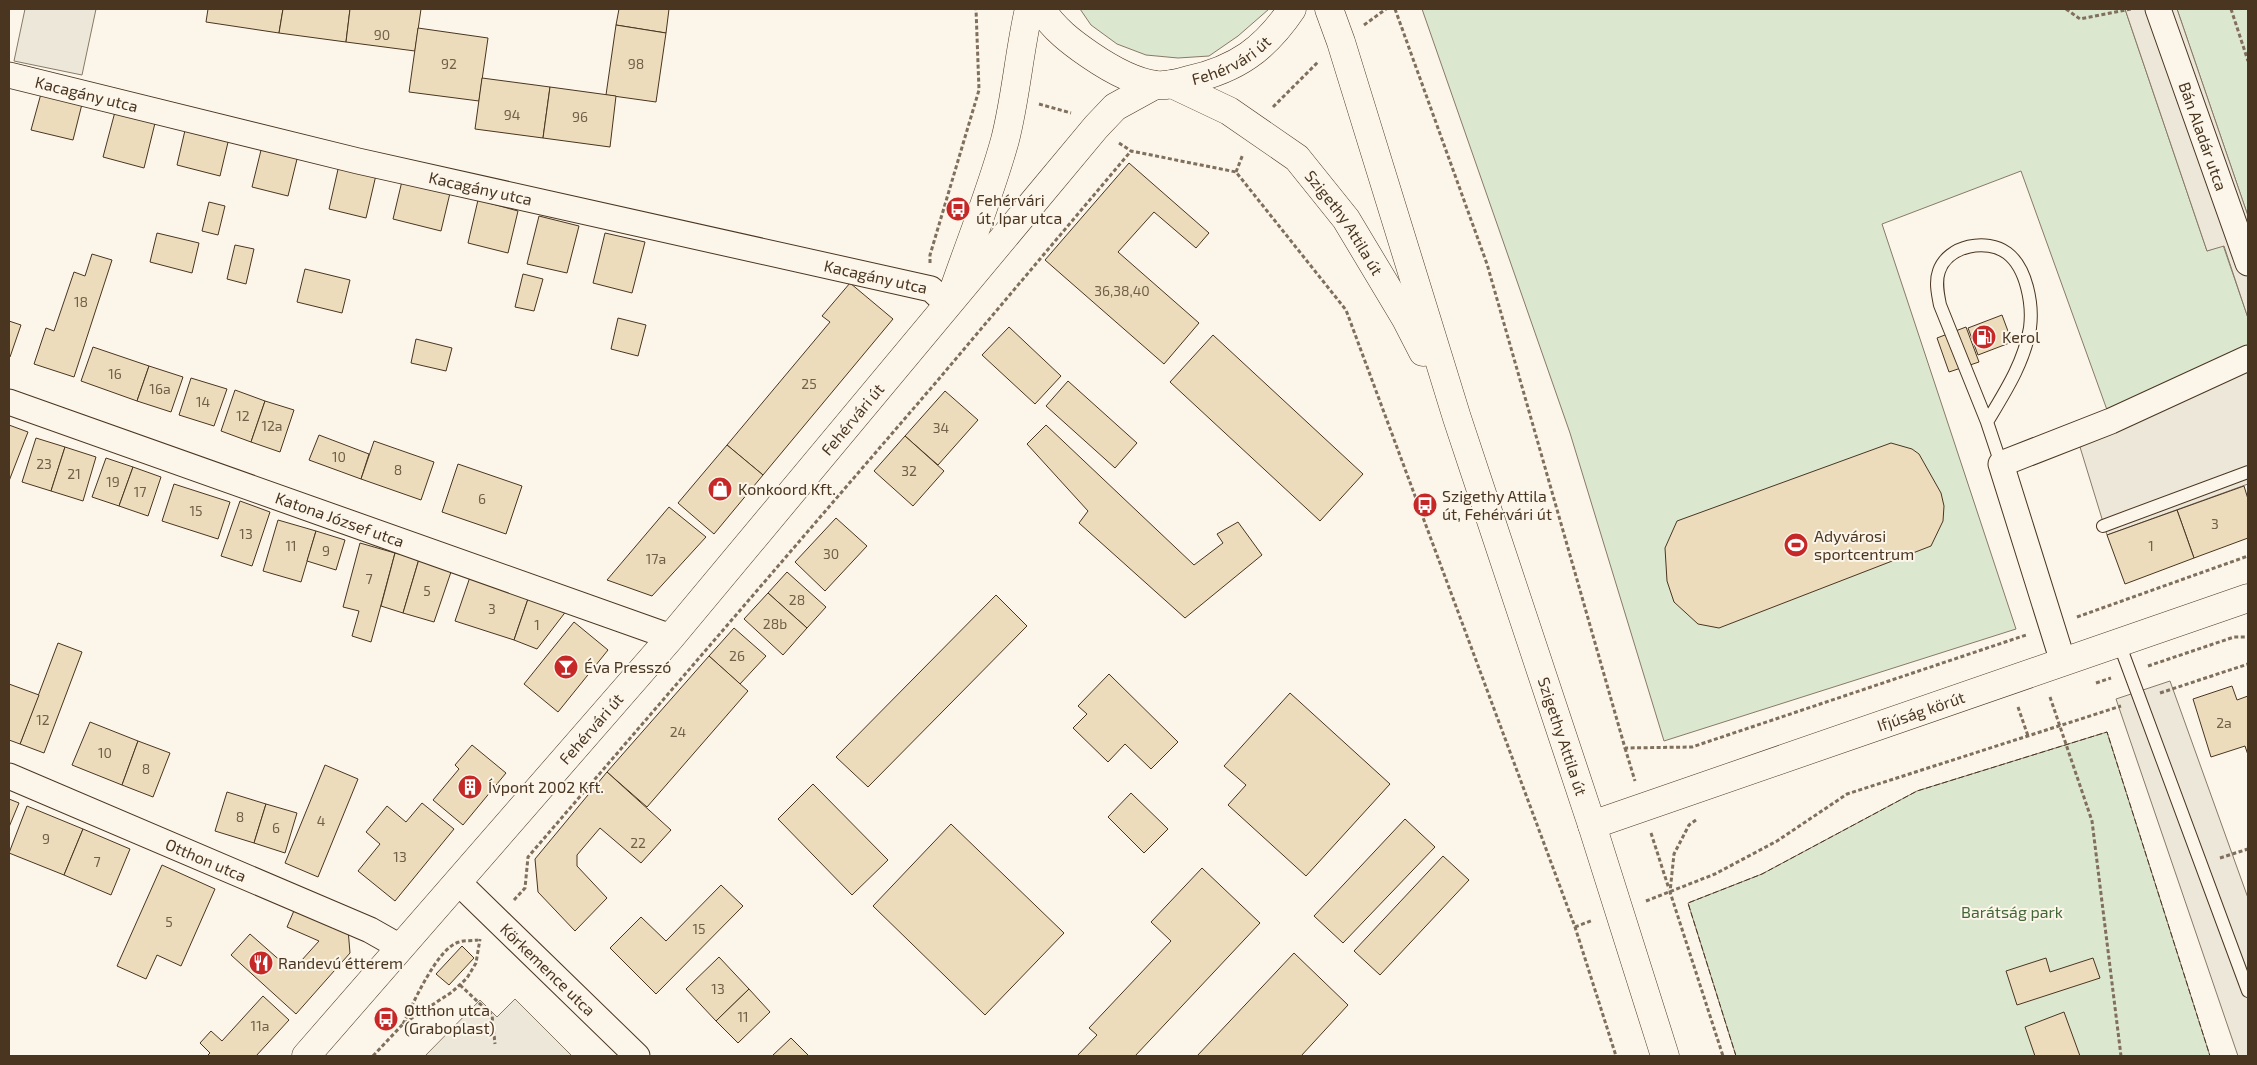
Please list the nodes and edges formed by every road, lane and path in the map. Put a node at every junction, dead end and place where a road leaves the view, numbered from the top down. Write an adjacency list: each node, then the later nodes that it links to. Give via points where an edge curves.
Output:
1 (976, 9): 16 (path)
2 (1029, 9): 17 (street, Fehérvári út)
3 (1041, 9): 15 (street, via 1056,30 1118,73)
4 (1292, 9): 15 (street, Fehérvári út, via 1277,31 1254,52 1228,68)
5 (1329, 9): 12 (street, Szigethy Attila út)
6 (1386, 9): 12 (path)
7 (1395, 9): 33 (path, via 1487,264 1626,748 1692,747)
8 (2066, 9): 9 (path, via 2080,19)
9 (2131, 9)
10 (2158, 9): 22 (street, Bán Aladár utca)
11 (2232, 9): 13 (path)
12 (1341, 42): 19 (path, via 1308,71); 26 (street, Szigethy Attila út)
13 (2248, 61)
14 (9, 76): 23 (street, Kacagány utca)
15 (1163, 85): 18 (street, Fehérvári út, via 1115,107); 19 (street, Szigethy Attila út, via 1229,111)
16 (979, 90): 17 (path); 23 (path, via 930,255)
17 (1014, 98): 18 (path, via 1065,110); 23 (street, Fehérvári út, via 989,192)
18 (1096, 127): 20 (path); 23 (street, Fehérvári út)
19 (1255, 127): 21 (path); 26 (street, Szigethy Attila út, via 1297,158 1346,219 1406,319)
20 (1131, 151): 21 (path); 57 (path, via 932,388 528,857 525,888)
21 (1236, 172): 66 (path, via 1346,310 1575,927)
22 (2248, 262)
23 (940, 297): 34 (street, Fehérvári út)
24 (2248, 358): 28 (street, via 2111,421)
25 (9, 402): 34 (street, Katona József utca)
26 (1457, 418): 52 (street, Szigethy Attila út)
27 (1987, 422): 27 (lane, via 2013,380 2030,327 2030,299 2022,274 2008,254 1989,244 1952,253 1938,271 1936,289); 28 (lane)
28 (2001, 464): 33 (street)
29 (2248, 472): 30 (lane)
30 (2103, 526)
31 (2248, 556): 33 (path)
32 (2248, 598): 36 (street, Ifjúság körút)
33 (2051, 626): 37 (street)
34 (670, 637): 55 (street, Fehérvári út)
35 (2248, 637): 39 (path, via 2234,636)
36 (2120, 643): 37 (street, Ifjúság körút); 39 (lane)
37 (2063, 662): 52 (street, Ifjúság körút)
38 (2248, 664): 44 (path)
39 (2130, 672): 40 (path); 44 (lane)
40 (2094, 683)
41 (2058, 694): 42 (path)
42 (2050, 697): 43 (path); 48 (path)
43 (2042, 700)
44 (2140, 700): 48 (path); 54 (lane)
45 (2026, 706): 46 (path)
46 (2018, 708): 47 (path); 49 (path)
47 (2009, 712)
48 (2060, 726): 49 (path); 69 (path, via 2092,821)
49 (2028, 736): 56 (path, via 1847,794 1777,841 1715,874)
50 (9, 776): 58 (street, Otthon utca, via 376,932)
51 (1704, 814): 56 (path, via 1688,825 1674,854)
52 (1592, 825): 67 (street, Szigethy Attila út)
53 (2248, 849): 54 (path)
54 (2202, 865): 60 (lane)
55 (458, 883): 58 (street, Fehérvári út); 65 (street, Körkemence utca)
56 (1670, 892): 68 (path)
57 (510, 905)
58 (400, 947): 63 (street, Fehérvári út)
59 (460, 985): 61 (path); 61 (path, via 476,963 478,940 459,942 446,950); 62 (path, via 492,1015)
60 (2248, 991)
61 (403, 1024): 64 (path)
62 (494, 1044)
63 (306, 1056)
64 (372, 1056)
65 (637, 1056)
66 (1616, 1056)
67 (1665, 1056)
68 (1723, 1056)
69 (2121, 1056)

